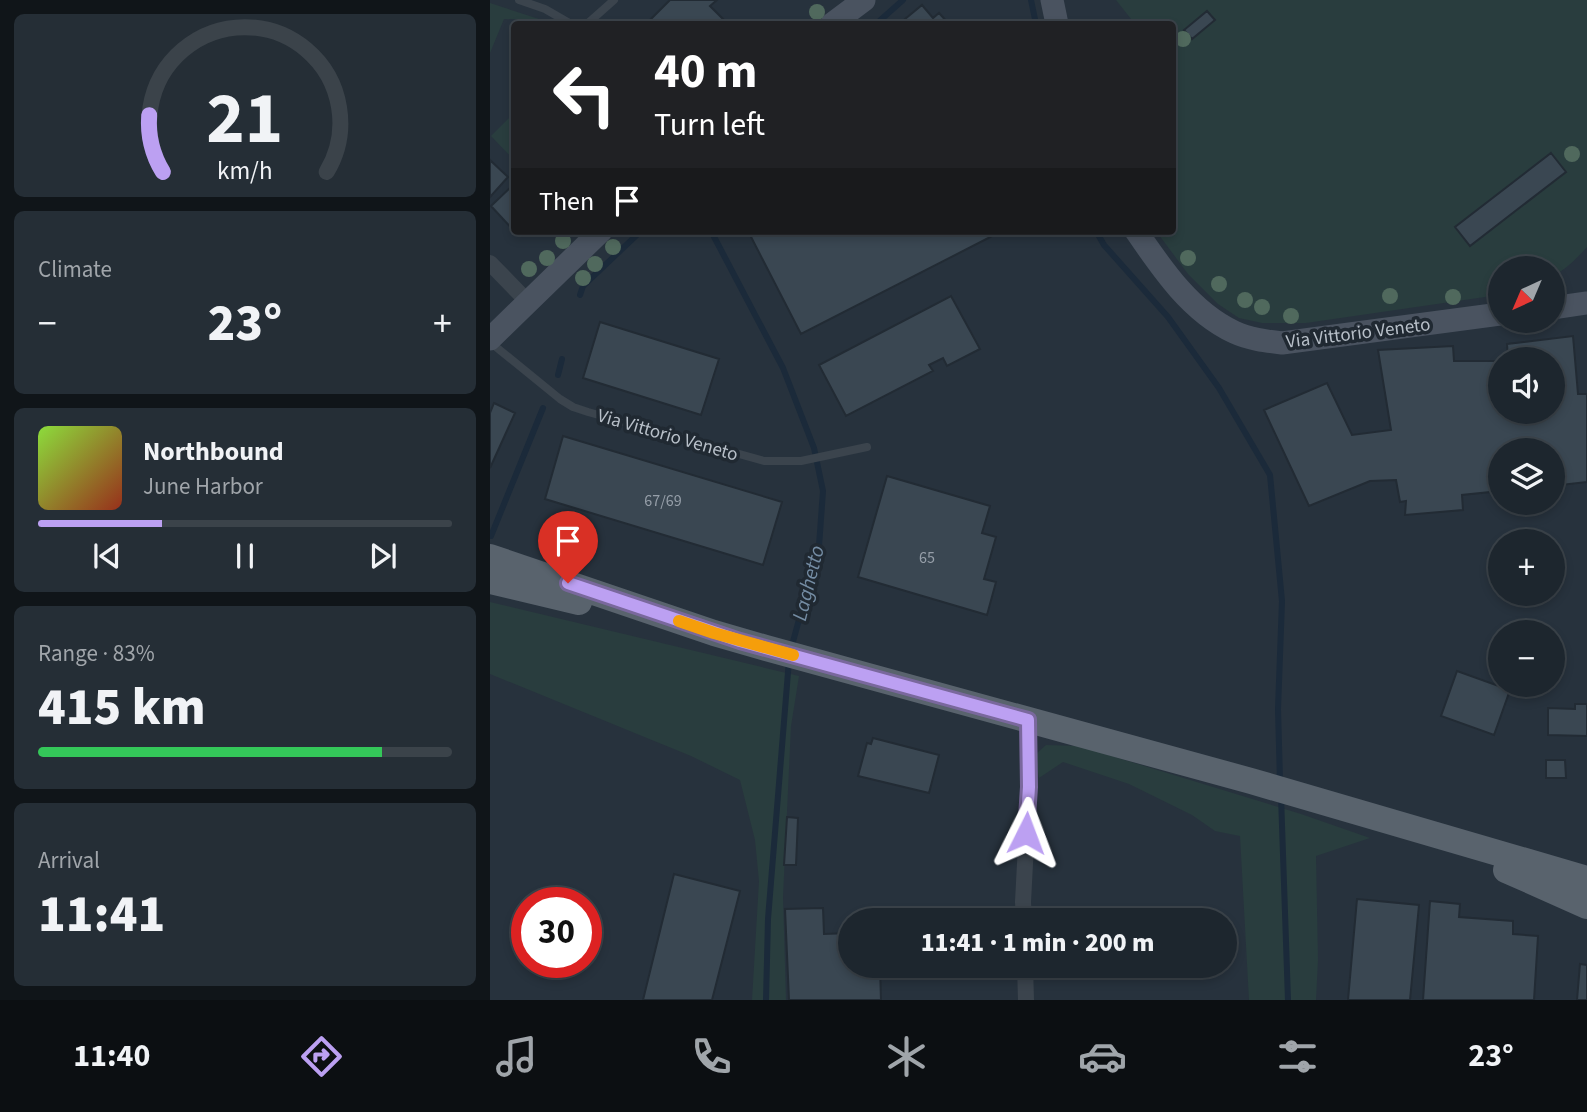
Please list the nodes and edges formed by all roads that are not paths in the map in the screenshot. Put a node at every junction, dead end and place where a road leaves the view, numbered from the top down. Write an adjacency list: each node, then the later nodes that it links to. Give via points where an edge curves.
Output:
1 (519, 0): 5 (lane)
2 (614, 0): 6 (lane)
3 (864, 0): 7 (street)
4 (1052, 0): 8 (street)
5 (565, 21)
6 (590, 21)
7 (836, 21)
8 (1056, 21)
9 (597, 235): 12 (street, Via Vittorio Veneto)
10 (1139, 235): 15 (street, Via Vittorio Veneto, via 1199,308 1236,333 1260,340 1282,343)
11 (490, 263): 12 (street)
12 (528, 302): 16 (street, Via Vittorio Veneto)
13 (1587, 303): 14 (street)
14 (1565, 306)
15 (1488, 316)
16 (490, 341): 17 (lane, Via Vittorio Veneto, via 573,407 764,461 801,461)
17 (867, 447)
18 (490, 552): 20 (main road)
19 (490, 557): 20 (main road)
20 (519, 566): 22 (main road)
21 (490, 581): 22 (main road)
22 (714, 633): 23 (main road)
23 (1028, 720): 24 (main road); 27 (street)
24 (1334, 805): 25 (main road); 26 (main road, via 1513,872)
25 (1587, 879)
26 (1587, 906)
27 (1023, 908)
28 (1025, 978): 29 (street)
29 (1026, 1000)

